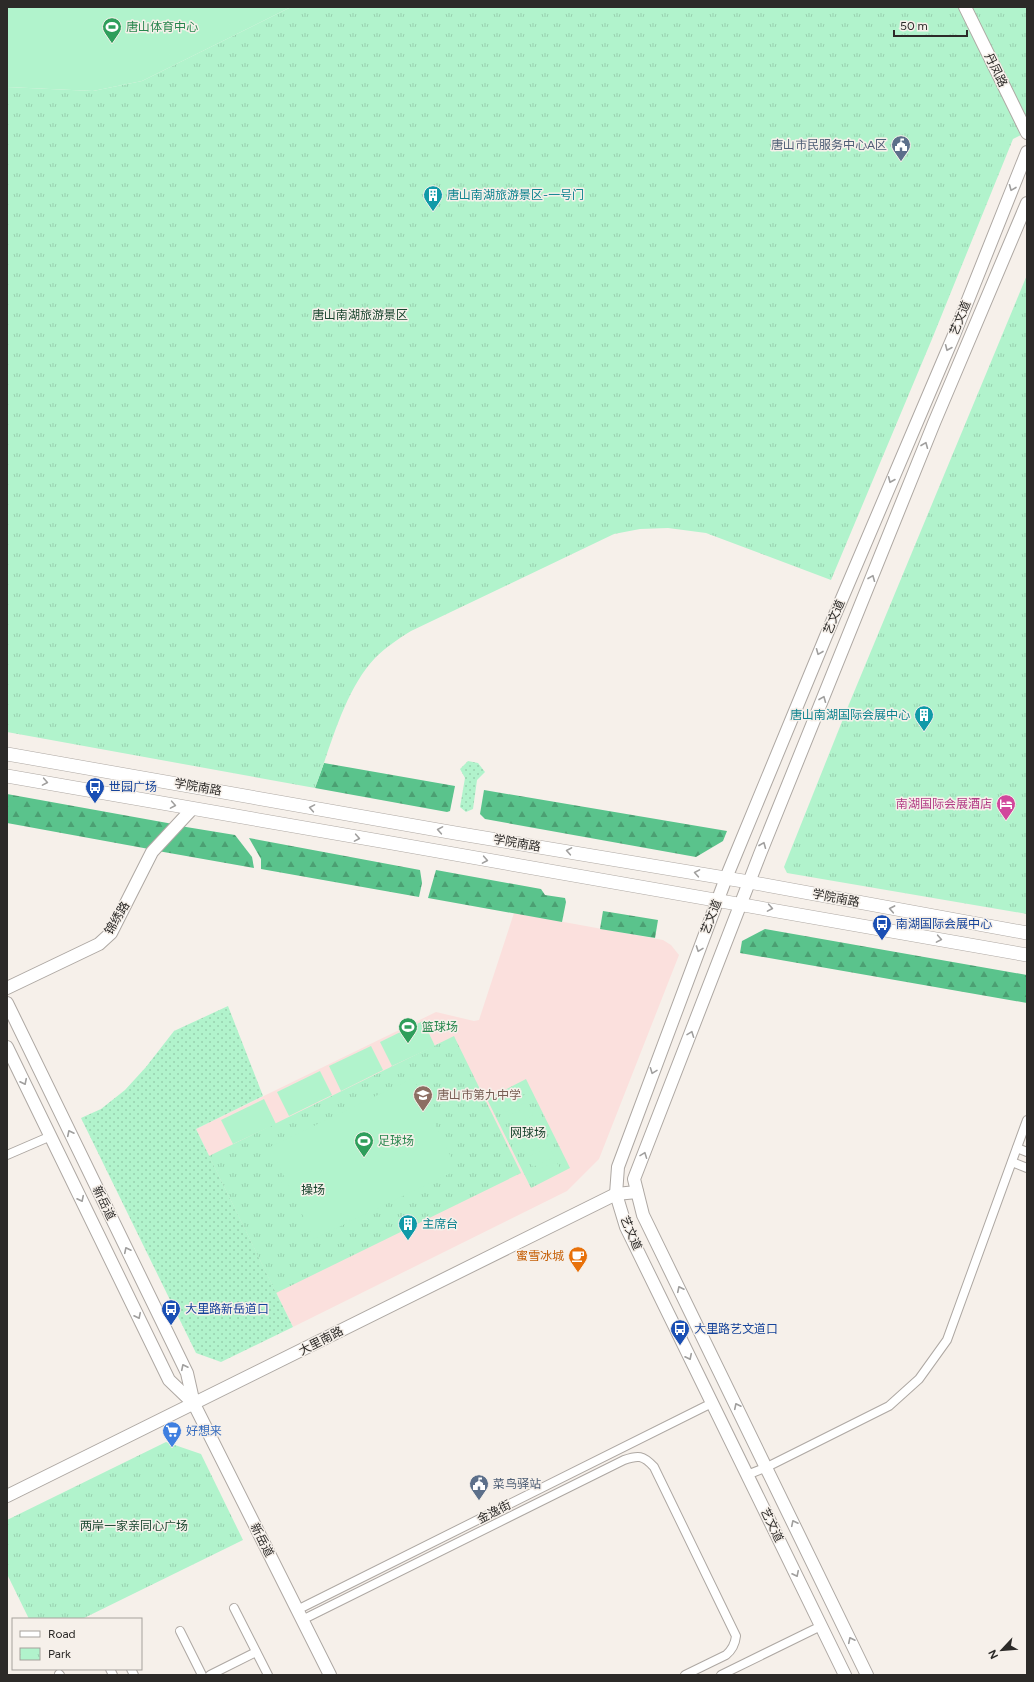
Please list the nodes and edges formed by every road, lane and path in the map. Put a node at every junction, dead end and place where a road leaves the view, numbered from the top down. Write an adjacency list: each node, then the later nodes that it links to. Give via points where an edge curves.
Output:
1 (965, 7): 4 (main road, 丹凤路)
2 (973, 7): 3 (main road, 丹凤路)
3 (1027, 118)
4 (1027, 133)
5 (1027, 152): 7 (main road, 艺文道, one-way to 7, via 954,335)
6 (1027, 203): 8 (main road, 艺文道, one-way to 6)
7 (900, 459): 8 (main road); 12 (main road, 艺文道, one-way to 12)
8 (917, 465): 13 (main road, 艺文道, one-way to 8)
9 (7, 754): 12 (main road, 学院南路, one-way to 9)
10 (7, 776): 11 (main road, 学院南路, one-way to 11)
11 (192, 809): 14 (main road, 学院南路, one-way to 14); 18 (main road, 锦绣路, via 152,852 111,933 98,944)
12 (726, 878): 13 (main road, 学院南路); 14 (main road, 艺文道)
13 (749, 882): 15 (main road, 艺文道); 16 (main road, 学院南路, one-way to 13)
14 (718, 900): 15 (main road, 学院南路); 29 (main road, 艺文道, one-way to 29, via 618,1167)
15 (741, 903): 17 (main road, 学院南路, one-way to 17); 28 (main road, 艺文道, one-way to 15, via 634,1179)
16 (1027, 933)
17 (1027, 955)
18 (7, 988)
19 (7, 1003): 31 (main road, 新岳道, one-way to 19, via 187,1373)
20 (7, 1047): 22 (main road, 新岳道, one-way to 22)
21 (1027, 1120): 23 (street)
22 (51, 1136): 25 (street); 31 (main road, 新岳道, one-way to 31, via 170,1380)
23 (1017, 1148): 24 (street); 26 (street)
24 (1027, 1152)
25 (7, 1155)
26 (1012, 1162): 27 (street); 32 (street, via 947,1340 919,1379 889,1406)
27 (1027, 1168)
28 (637, 1192): 29 (main road, 大里南路); 32 (main road, 艺文道, one-way to 28, via 643,1215)
29 (616, 1194): 30 (main road, 艺文道, one-way to 30, via 626,1227); 31 (main road, 大里南路)
30 (712, 1403): 33 (main road, 艺文道); 36 (street, 金逸街)
31 (194, 1404): 34 (main road, 大里南路); 36 (main road, 新岳道)
32 (767, 1467): 33 (street); 47 (main road, 艺文道, one-way to 32)
33 (747, 1475): 37 (main road, 艺文道, one-way to 37)
34 (7, 1496)
35 (234, 1608): 39 (street)
36 (300, 1615): 43 (main road, 新岳道); 44 (street, via 636,1456 647,1459 654,1467 736,1636 736,1643 726,1655)
37 (821, 1626): 45 (street); 46 (main road, 艺文道)
38 (180, 1631): 40 (street)
39 (256, 1652): 41 (street); 42 (street)
40 (202, 1675)
41 (210, 1675)
42 (268, 1675)
43 (330, 1675)
44 (685, 1675)
45 (721, 1675)
46 (845, 1675)
47 (868, 1675)

